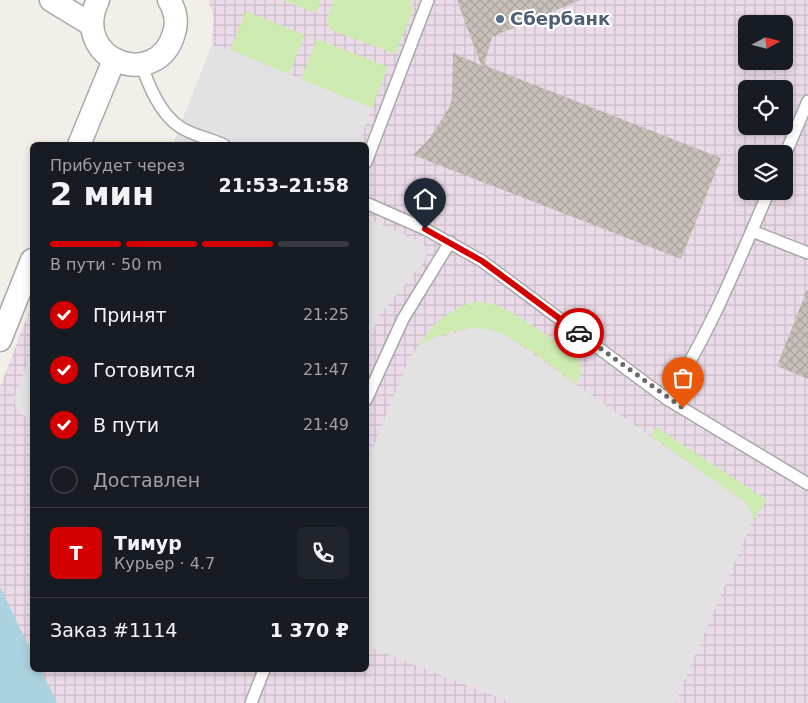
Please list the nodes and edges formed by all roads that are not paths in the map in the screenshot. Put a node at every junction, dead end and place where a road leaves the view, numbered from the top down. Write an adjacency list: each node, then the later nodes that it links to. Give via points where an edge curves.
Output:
1 (51, 0): 5 (street)
2 (98, 0): 5 (street)
3 (169, 0): 7 (street, via 175,14 176,28 172,41 164,52)
4 (428, 0): 12 (lane)
5 (92, 26): 6 (street, via 102,52)
6 (114, 60): 7 (street); 9 (street)
7 (141, 64): 10 (lane, via 149,87 180,127)
8 (808, 101): 11 (lane)
9 (81, 142)
10 (217, 142)
11 (789, 145)
12 (369, 154)
13 (765, 200): 15 (lane)
14 (369, 204): 16 (lane)
15 (752, 231): 17 (lane); 21 (lane, via 708,330)
16 (450, 242): 20 (lane, via 403,319); 21 (lane, via 501,274)
17 (808, 253)
18 (30, 265): 19 (street)
19 (0, 340)
20 (369, 393)
21 (668, 399): 22 (lane)
22 (808, 484)
23 (263, 672): 24 (lane)
24 (251, 703)

